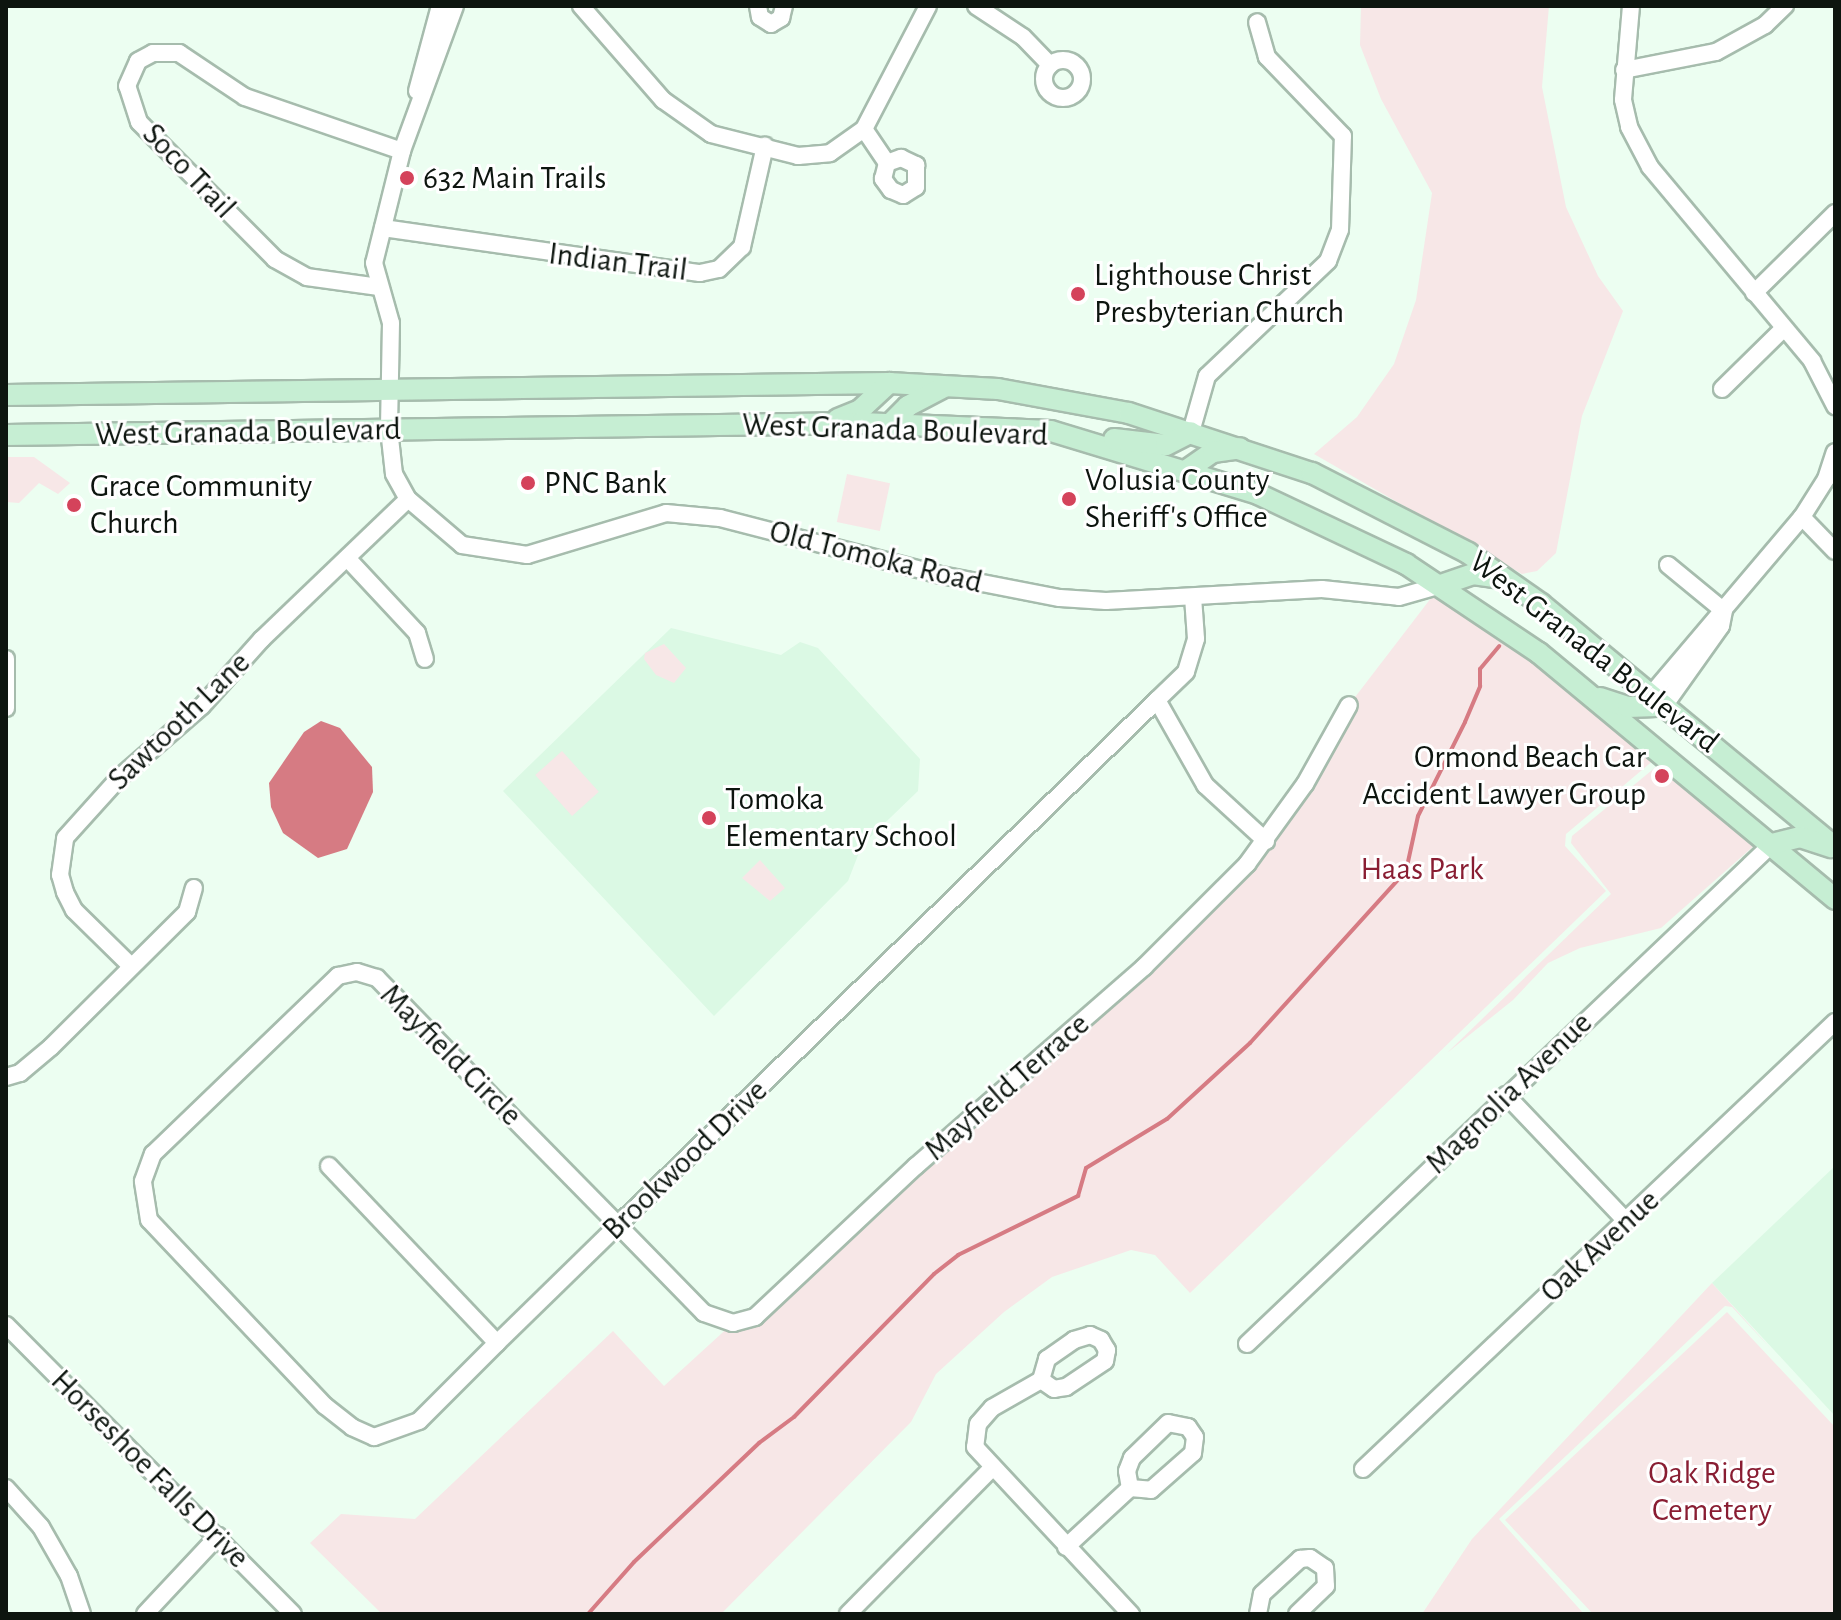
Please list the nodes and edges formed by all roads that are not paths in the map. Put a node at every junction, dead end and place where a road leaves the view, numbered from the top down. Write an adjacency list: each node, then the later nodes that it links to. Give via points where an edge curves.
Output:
1 (440, 6): 13 (street, via 414,101)
2 (455, 6): 13 (street, via 427,93)
3 (581, 6): 15 (street, via 663,100 711,134)
4 (758, 6): 5 (street, via 760,17 771,24 784,14)
5 (784, 6)
6 (928, 6): 14 (street)
7 (976, 6): 11 (street, via 1023,37)
8 (1631, 6): 12 (street)
9 (1785, 6): 12 (street, via 1765,25 1716,52)
10 (1257, 22): 33 (street, via 1267,57 1343,136 1340,230 1328,261 1207,376)
11 (1050, 65)
12 (1624, 70): 21 (street, via 1629,127 1650,167)
13 (417, 107): 16 (street, Old Tomoka Road)
14 (864, 129): 15 (street, via 830,153 798,156); 17 (street)
15 (765, 146): 19 (street, Indian Trail, via 742,247 719,269 700,273)
16 (402, 151): 19 (street, Old Tomoka Road); 20 (street, Soco Trail, via 245,97 179,53 153,53 138,61 127,86 139,122 275,259 307,277)
17 (887, 163)
18 (1835, 213): 21 (street)
19 (383, 228): 20 (street, Old Tomoka Road, via 374,263)
20 (379, 287): 25 (street, Old Tomoka Road, via 391,323)
21 (1754, 293): 22 (street)
22 (1784, 328): 26 (street); 28 (street, via 1812,361)
23 (889, 383): 24 (main road, West Granada Boulevard); 25 (main road, West Granada Boulevard); 29 (main road, via 860,410)
24 (948, 385): 30 (main road, via 908,406); 33 (main road, West Granada Boulevard, via 1085,403)
25 (390, 388): 27 (main road, West Granada Boulevard); 31 (street, Old Tomoka Road)
26 (1722, 389)
27 (6, 395)
28 (1835, 406)
29 (827, 424): 30 (main road, West Granada Boulevard); 31 (main road, West Granada Boulevard)
30 (890, 424): 32 (main road, West Granada Boulevard)
31 (389, 429): 34 (main road, West Granada Boulevard); 38 (street, Old Tomoka Road, via 394,474)
32 (1051, 431): 33 (main road, via 1166,445); 37 (main road, West Granada Boulevard)
33 (1191, 432): 35 (main road, West Granada Boulevard)
34 (6, 435)
35 (1248, 447): 37 (main road, via 1213,452); 43 (main road, West Granada Boulevard, via 1390,509)
36 (1835, 452): 39 (street, via 1826,479)
37 (1187, 470): 44 (main road, West Granada Boulevard, via 1332,526)
38 (408, 499): 41 (street, Sawtooth Lane); 45 (street, Old Tomoka Road, via 462,545 498,553 527,555 666,513 720,518 1022,593 1106,601)
39 (1802, 517): 40 (street); 46 (street)
40 (1835, 551)
41 (347, 558): 48 (street, via 417,633); 59 (street, Sawtooth Lane, via 202,706 120,777 65,838 60,875 74,910)
42 (1668, 565): 46 (street)
43 (1508, 580): 44 (main road, via 1473,574); 51 (main road, West Granada Boulevard)
44 (1441, 585): 45 (street, Old Tomoka Road, via 1399,597 1322,589); 49 (main road, West Granada Boulevard)
45 (1193, 597): 50 (street, Brookwood Drive, via 1196,639 1186,672)
46 (1724, 611): 51 (street, via 1721,626)
47 (6, 659): 53 (street)
48 (425, 659)
49 (1589, 694): 51 (main road, via 1628,707); 55 (main road, West Granada Boulevard)
50 (1157, 700): 54 (street, via 1205,785); 66 (street, Brookwood Drive)
51 (1657, 700): 56 (main road, West Granada Boulevard)
52 (1349, 705): 54 (street, Mayfield Terrace)
53 (6, 708)
54 (1266, 841): 66 (street, Mayfield Terrace, via 1144,967 916,1166 755,1317 733,1323 704,1313)
55 (1772, 844): 56 (main road, via 1800,837); 58 (main road, West Granada Boulevard); 62 (street, Magnolia Avenue)
56 (1835, 847)
57 (194, 888): 59 (street, via 187,912)
58 (1835, 899)
59 (131, 966): 61 (street, via 41,1056)
60 (1835, 1022): 65 (street, Oak Avenue)
61 (6, 1077)
62 (1506, 1095): 65 (street); 69 (street, Magnolia Avenue)
63 (329, 1166): 68 (street)
64 (143, 1181): 66 (street, Mayfield Circle, via 153,1154 338,976 357,972 377,978); 68 (street, Brookwood Drive, via 149,1220 325,1406 374,1437 419,1421)
65 (1626, 1221): 72 (street, Oak Avenue)
66 (618, 1225): 68 (street, Brookwood Drive)
67 (6, 1325): 75 (street, Horseshoe Falls Drive)
68 (497, 1343)
69 (1247, 1344)
70 (1041, 1380): 71 (street, via 992,1408 978,1424 975,1447)
71 (991, 1469): 76 (street); 80 (street)
72 (1363, 1469)
73 (6, 1488): 77 (street, via 41,1527 69,1576)
74 (1130, 1488): 74 (street, via 1151,1490 1193,1453 1195,1437 1188,1427 1168,1423 1132,1458 1127,1471); 76 (street)
75 (218, 1536): 78 (street); 79 (street, Horseshoe Falls Drive)
76 (1066, 1547): 81 (street)
77 (82, 1614)
78 (145, 1614)
79 (293, 1614)
80 (848, 1614)
81 (1131, 1614)
82 (1258, 1614): 83 (street, via 1262,1594 1300,1559 1310,1558 1325,1568 1326,1586)
83 (1297, 1614)

